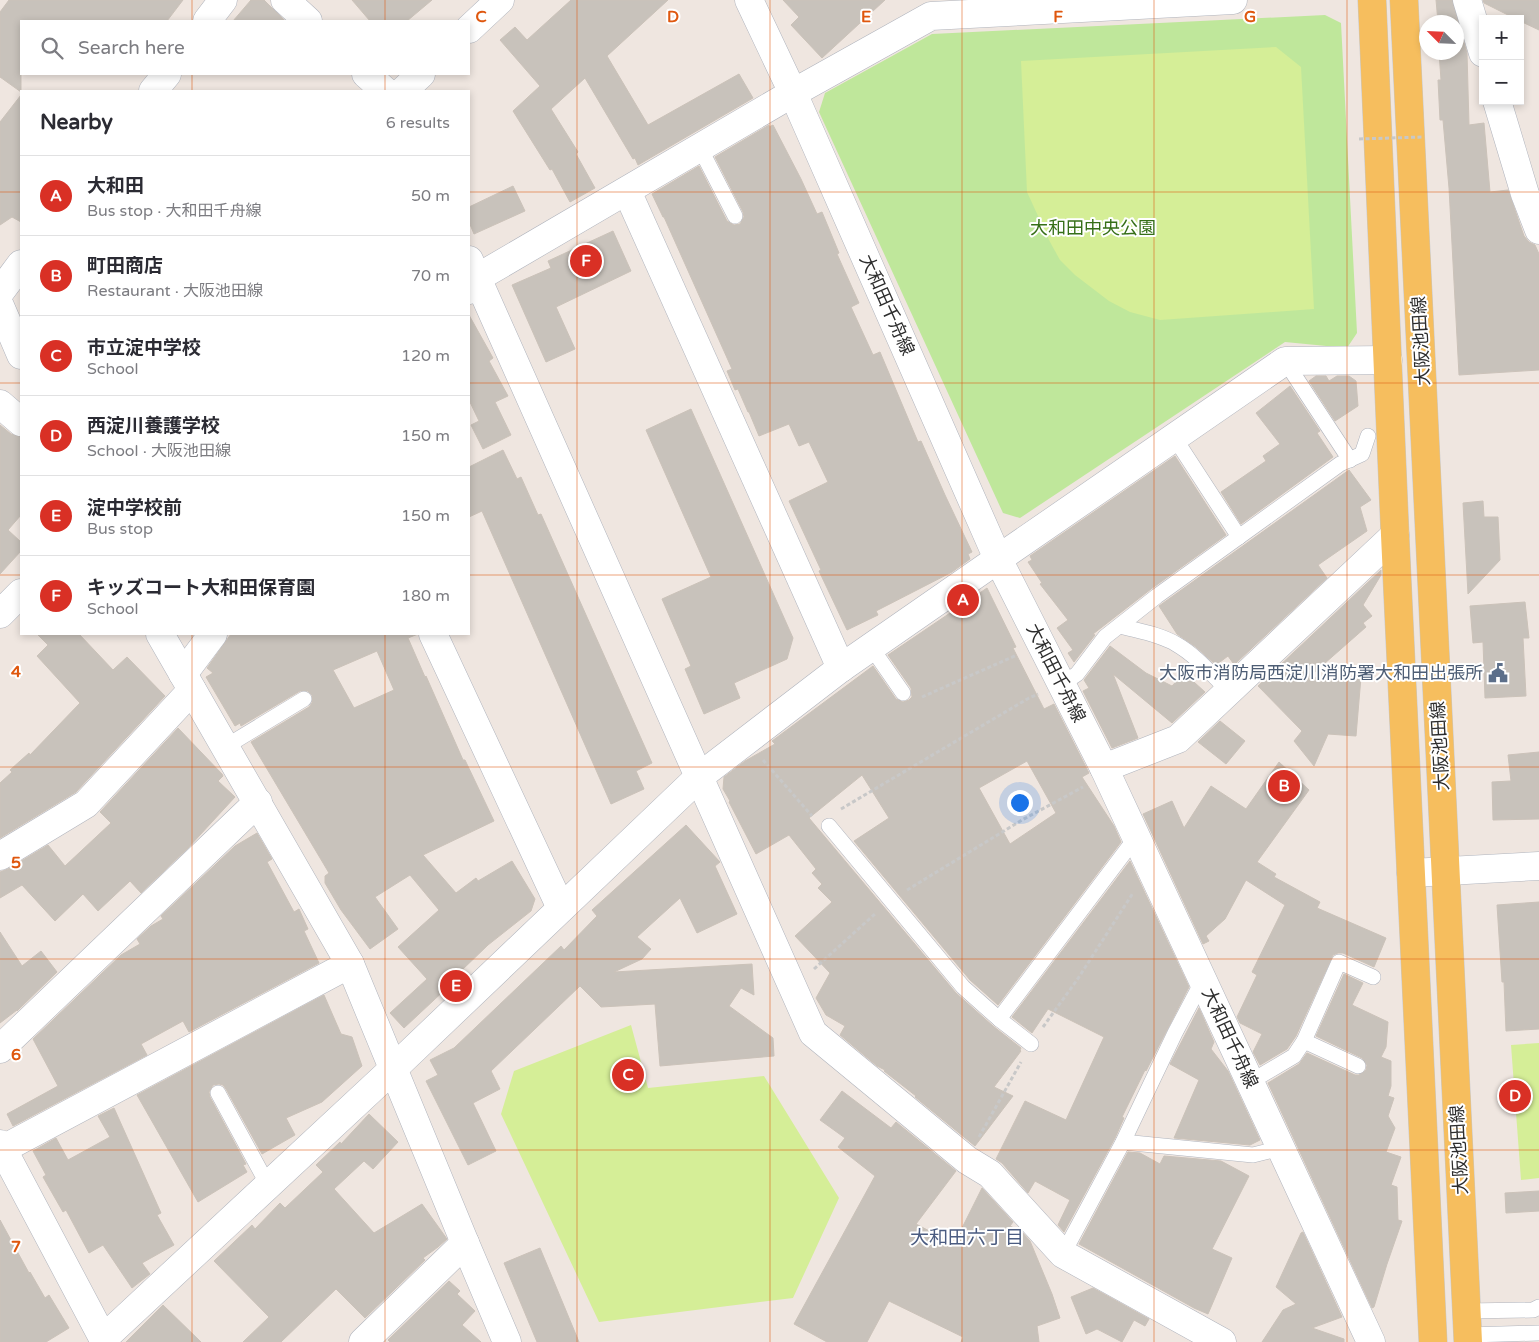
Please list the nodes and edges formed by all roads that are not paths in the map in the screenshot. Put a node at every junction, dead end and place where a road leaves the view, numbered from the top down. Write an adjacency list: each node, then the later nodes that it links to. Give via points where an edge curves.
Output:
1 (223, 0): 9 (street)
2 (285, 0): 10 (street)
3 (500, 0): 11 (street)
4 (749, 0): 19 (street, 大和田千舟線)
5 (1233, 0): 19 (street, via 931,16)
6 (1372, 0): 31 (main road, 大阪池田線)
7 (1404, 0): 62 (main road, 大阪池田線)
8 (1467, 0): 12 (street)
9 (208, 20)
10 (307, 20)
11 (470, 28)
12 (1479, 40)
13 (166, 75): 16 (street)
14 (367, 75): 17 (street)
15 (421, 75): 18 (street)
16 (154, 90)
17 (384, 90)
18 (404, 90)
19 (793, 93): 21 (street); 40 (street, 大和田千舟線)
20 (1498, 105): 23 (street)
21 (700, 148): 22 (street); 24 (lane)
22 (627, 190): 27 (street); 48 (street)
23 (1532, 196): 25 (street)
24 (734, 216)
25 (1539, 230)
26 (20, 265): 28 (street)
27 (472, 276): 56 (street)
28 (0, 292)
29 (0, 306): 30 (street)
30 (20, 353)
31 (1388, 360): 32 (street); 35 (main road, 大阪池田線)
32 (1285, 361): 36 (street); 37 (lane)
33 (0, 404): 34 (street)
34 (20, 421)
35 (1379, 430): 37 (lane, via 1362,454); 39 (main road, 大阪池田線)
36 (1174, 437): 38 (lane); 40 (street)
37 (1350, 460): 38 (lane)
38 (1239, 536): 43 (lane)
39 (1395, 536): 51 (street); 63 (main road, 大阪池田線)
40 (998, 558): 47 (street); 50 (street, 大和田千舟線)
41 (20, 594): 42 (street)
42 (0, 614)
43 (1120, 626): 50 (lane, via 1105,637 1077,674); 51 (lane, via 1175,643 1195,656)
44 (161, 635): 49 (street)
45 (212, 635): 49 (street)
46 (433, 635): 64 (street)
47 (871, 647): 48 (street); 52 (lane)
48 (841, 668): 56 (street)
49 (188, 682): 54 (street); 60 (street, via 86,804)
50 (1062, 684): 55 (street, 大和田千舟線)
51 (1229, 692): 55 (street, via 1178,739)
52 (903, 694)
53 (304, 699): 54 (lane)
54 (225, 747): 57 (street)
55 (1106, 771): 59 (street, 大和田千舟線)
56 (699, 777): 64 (street); 81 (street, via 813,1033 967,1160 990,1174)
57 (258, 802): 65 (street); 71 (street)
58 (829, 826): 68 (lane, via 963,987)
59 (1136, 836): 67 (street, 大和田千舟線); 68 (lane)
60 (0, 856)
61 (1539, 866): 62 (street)
62 (1446, 871): 63 (street); 83 (main road, 大阪池田線)
63 (1411, 873): 90 (main road, 大阪池田線)
64 (562, 908): 73 (street)
65 (350, 964): 73 (street); 77 (street)
66 (1373, 977): 69 (lane, via 1339,962)
67 (1203, 980): 74 (street, 大和田千舟線); 76 (lane)
68 (999, 1019): 70 (lane)
69 (1304, 1041): 72 (lane); 74 (lane, via 1294,1056)
70 (1031, 1044)
71 (0, 1049)
72 (1358, 1066)
73 (393, 1070): 79 (street); 80 (street)
74 (1250, 1082): 78 (street, 大和田千舟線)
75 (218, 1093): 79 (lane)
76 (1123, 1142): 78 (lane, via 1253,1154); 81 (lane)
77 (2, 1147): 85 (street)
78 (1282, 1148): 89 (street, 大和田千舟線)
79 (268, 1185): 85 (street)
80 (465, 1243): 86 (street); 87 (street)
81 (1064, 1254): 88 (street)
82 (1539, 1308): 83 (lane)
83 (1468, 1330): 84 (lane)
84 (1539, 1333)
85 (102, 1341)
86 (363, 1342)
87 (507, 1342)
88 (1222, 1342)
89 (1371, 1342)
90 (1433, 1342)

